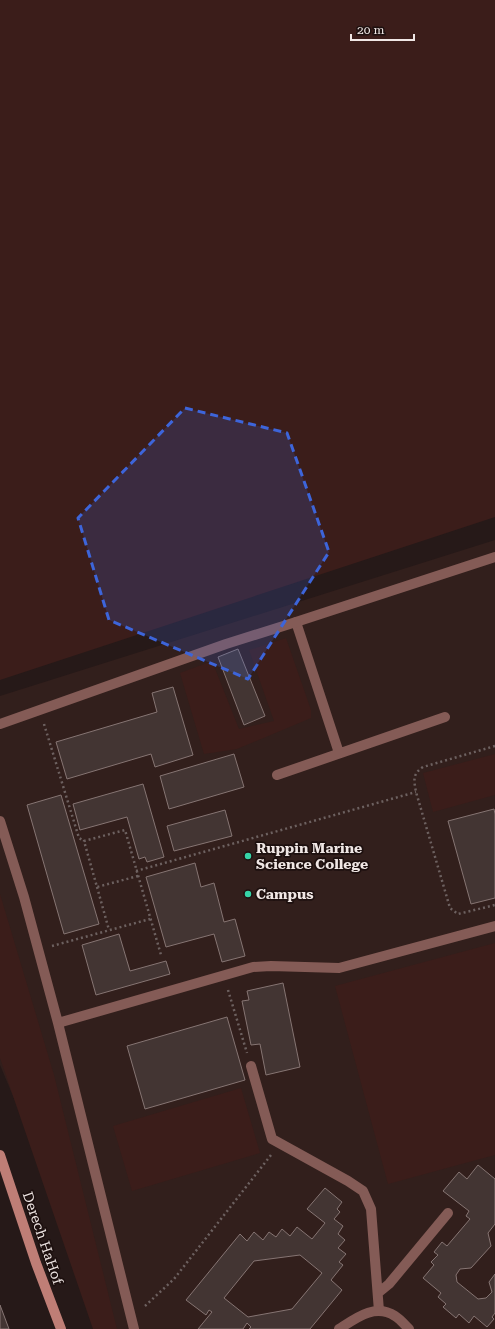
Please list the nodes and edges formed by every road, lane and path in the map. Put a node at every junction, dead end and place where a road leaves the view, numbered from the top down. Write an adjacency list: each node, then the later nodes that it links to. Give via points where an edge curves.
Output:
1 (495, 557): 2 (street)
2 (296, 622): 3 (street); 7 (street)
3 (40, 710): 5 (street); 11 (path, via 79,838)
4 (445, 716): 7 (street)
5 (0, 724)
6 (495, 746): 9 (path, via 423,767 417,771 414,779)
7 (339, 753): 8 (street)
8 (277, 775)
9 (416, 792): 12 (path); 15 (path, via 450,908 458,914)
10 (0, 821): 19 (street)
11 (84, 841): 12 (path, via 125,830); 14 (path)
12 (136, 871): 13 (path)
13 (138, 876): 14 (path); 16 (path)
14 (97, 887): 18 (path)
15 (495, 905)
16 (150, 919): 18 (path); 20 (path)
17 (495, 926): 21 (street, via 338,968 254,967)
18 (109, 930): 19 (path)
19 (38, 950): 22 (street)
20 (161, 955)
21 (224, 976): 22 (street); 23 (path)
22 (58, 1023): 29 (street)
23 (251, 1066): 24 (street, via 272,1139)
24 (280, 1144): 27 (street, via 363,1191 371,1209); 29 (path, via 174,1279)
25 (0, 1155): 30 (main road, Derech HaHof)
26 (448, 1213): 27 (street, via 389,1284)
27 (378, 1293): 28 (street)
28 (379, 1311): 32 (street, via 363,1314); 33 (street, via 394,1315)
29 (131, 1318): 31 (street)
30 (61, 1329)
31 (134, 1329)
32 (339, 1329)
33 (409, 1329)

